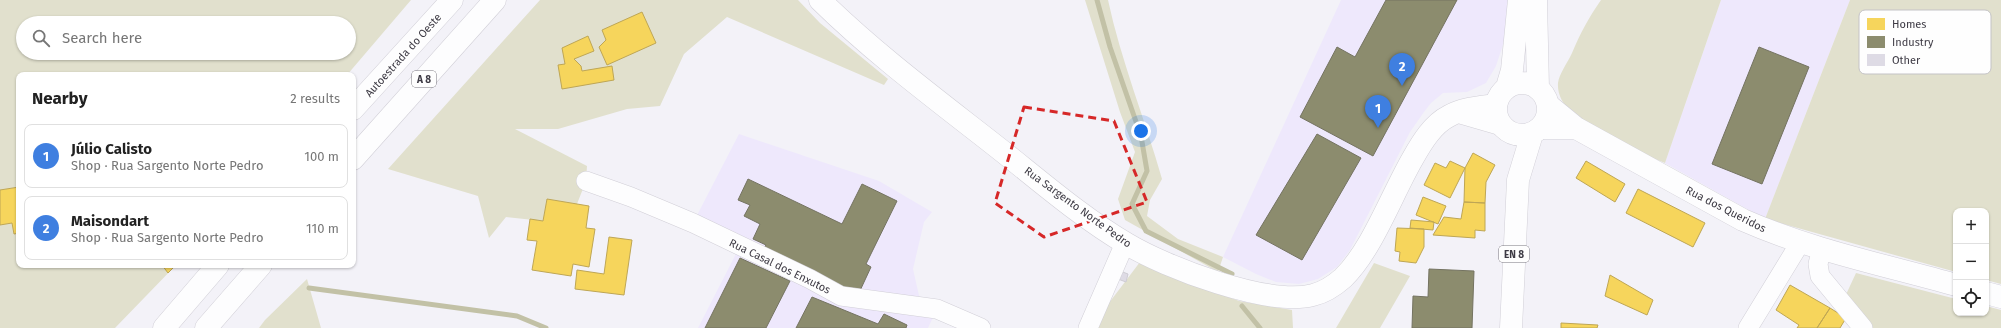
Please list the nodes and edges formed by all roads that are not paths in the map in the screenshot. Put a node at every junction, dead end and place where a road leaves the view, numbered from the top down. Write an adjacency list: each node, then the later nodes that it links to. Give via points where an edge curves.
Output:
1 (452, 0): 7 (main road, Autoestrada do Oeste)
2 (495, 0): 11 (main road, A 8)
3 (820, 0): 14 (main road, Rua Sargento Norte Pedro, via 899,70 1069,204)
4 (1519, 0): 8 (main road, EN 8, via 1512,70)
5 (1536, 0): 6 (main road, EN 8)
6 (1543, 96): 8 (main road, via 1523,83); 9 (main road, Rua dos Queridos); 10 (main road, EN 8, via 1549,113 1546,121)
7 (356, 106)
8 (1502, 112): 10 (main road, via 1518,135); 12 (main road, EN 8); 14 (main road, Rua Sargento Norte Pedro, via 1459,112 1439,123 1407,169 1362,254 1343,278 1324,292 1296,297 1231,286 1172,266)
9 (1576, 128): 10 (main road, Rua dos Queridos); 15 (main road, Rua dos Queridos, via 1743,220)
10 (1536, 131): 12 (main road, EN 8)
11 (356, 156)
12 (1518, 180): 27 (main road, EN 8)
13 (586, 181): 25 (street, Rua Casal dos Enxutos, via 693,223 841,296 937,309)
14 (1125, 243): 26 (street)
15 (1800, 243): 16 (main road, Rua dos Queridos); 28 (street)
16 (1822, 248): 19 (main road, Rua dos Queridos); 22 (street, via 1818,264 1820,276)
17 (215, 268): 23 (main road)
18 (258, 268): 24 (main road)
19 (1953, 284)
20 (1989, 294): 21 (main road)
21 (2001, 297)
22 (1858, 325)
23 (164, 328)
24 (206, 328)
25 (980, 328)
26 (1088, 328)
27 (1511, 328)
28 (1748, 328)

